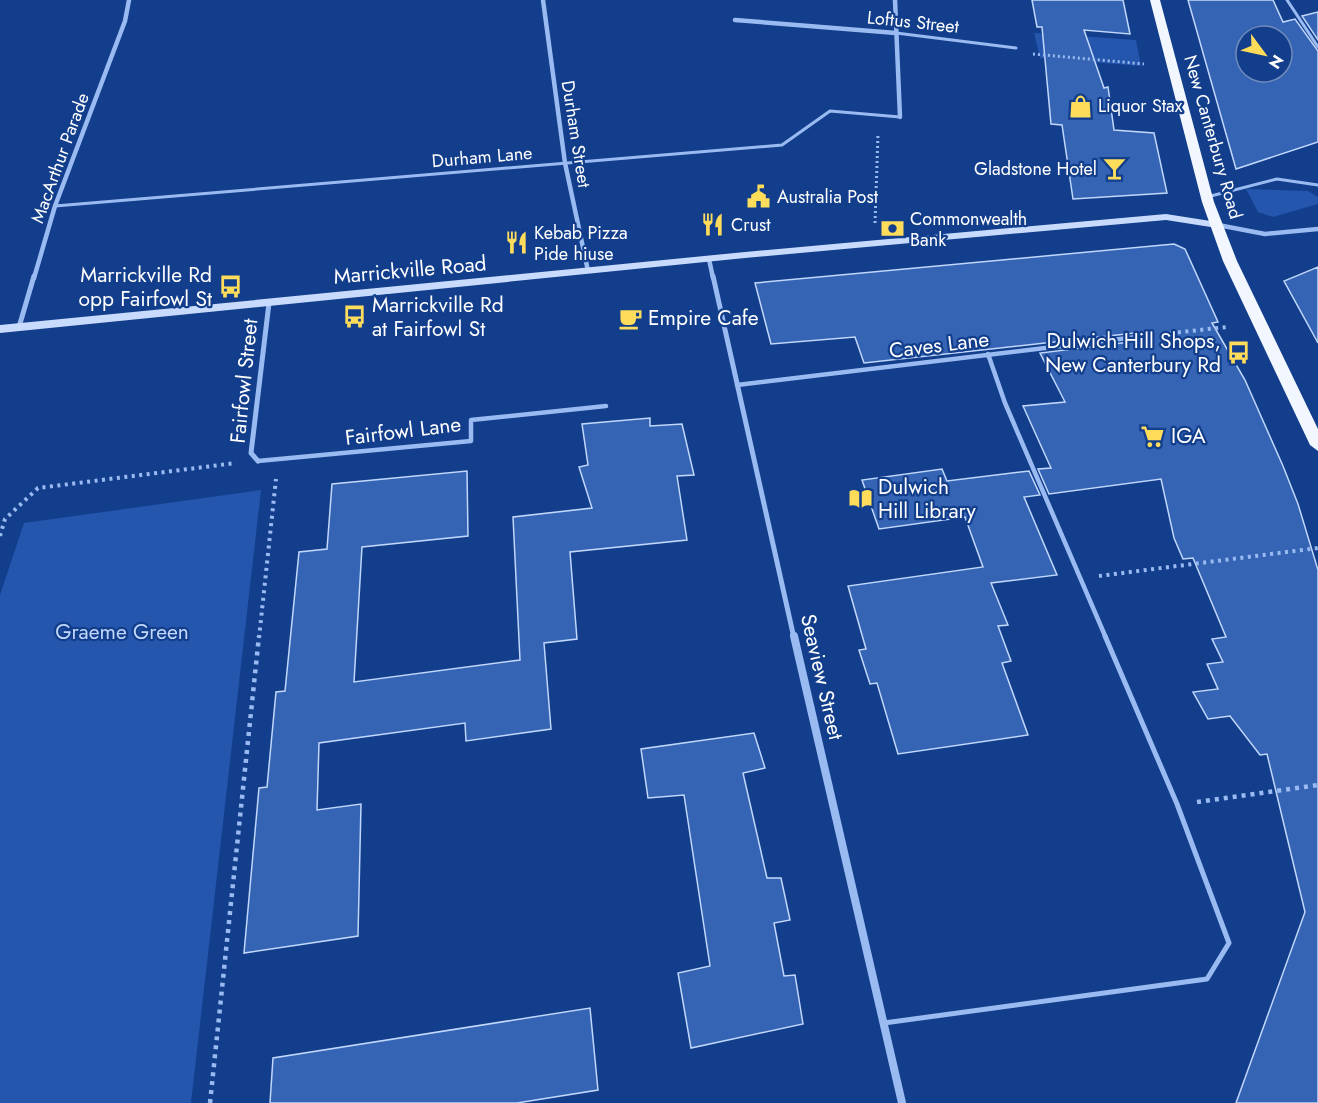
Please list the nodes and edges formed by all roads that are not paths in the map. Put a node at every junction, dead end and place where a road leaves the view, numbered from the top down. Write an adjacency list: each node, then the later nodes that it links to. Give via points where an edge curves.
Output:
1 (129, 0): 14 (street, MacArthur Parade, via 125,21)
2 (543, 0): 11 (street, Durham Street)
3 (895, 0): 7 (street)
4 (1155, 0): 13 (highway, New Canterbury Road)
5 (1287, 0): 8 (lane)
6 (735, 20): 7 (street, Loftus Street)
7 (896, 33): 9 (lane, Loftus Street); 10 (street)
8 (1318, 47)
9 (1016, 48)
10 (900, 117): 11 (lane, Durham Lane, via 830,111 782,145)
11 (565, 163): 14 (lane, Durham Lane); 18 (street, Durham Street)
12 (1318, 185): 13 (lane, via 1277,179)
13 (1207, 197): 15 (highway, New Canterbury Road)
14 (55, 206): 20 (street, MacArthur Parade)
15 (1217, 225): 16 (street, via 1265,234); 17 (main road, Marrickville Road, via 1166,217); 26 (highway, New Canterbury Road, via 1230,261)
16 (1318, 229)
17 (709, 259): 18 (main road, Marrickville Road); 24 (street, Seaview Street)
18 (588, 271): 19 (main road, Marrickville Road)
19 (269, 303): 20 (main road, Marrickville Road); 27 (street, Fairfowl Street, via 251,453)
20 (20, 327): 21 (main road, Marrickville Road)
21 (0, 329)
22 (1145, 336): 23 (lane, Caves Lane)
23 (988, 354): 24 (lane, Caves Lane); 28 (lane, via 1177,804 1229,943 1207,979)
24 (737, 385): 28 (street, Seaview Street)
25 (606, 406): 27 (lane, Fairfowl Lane, via 471,420 471,441)
26 (1318, 445)
27 (258, 461)
28 (883, 1023): 29 (street, Seaview Street)
29 (902, 1103)

